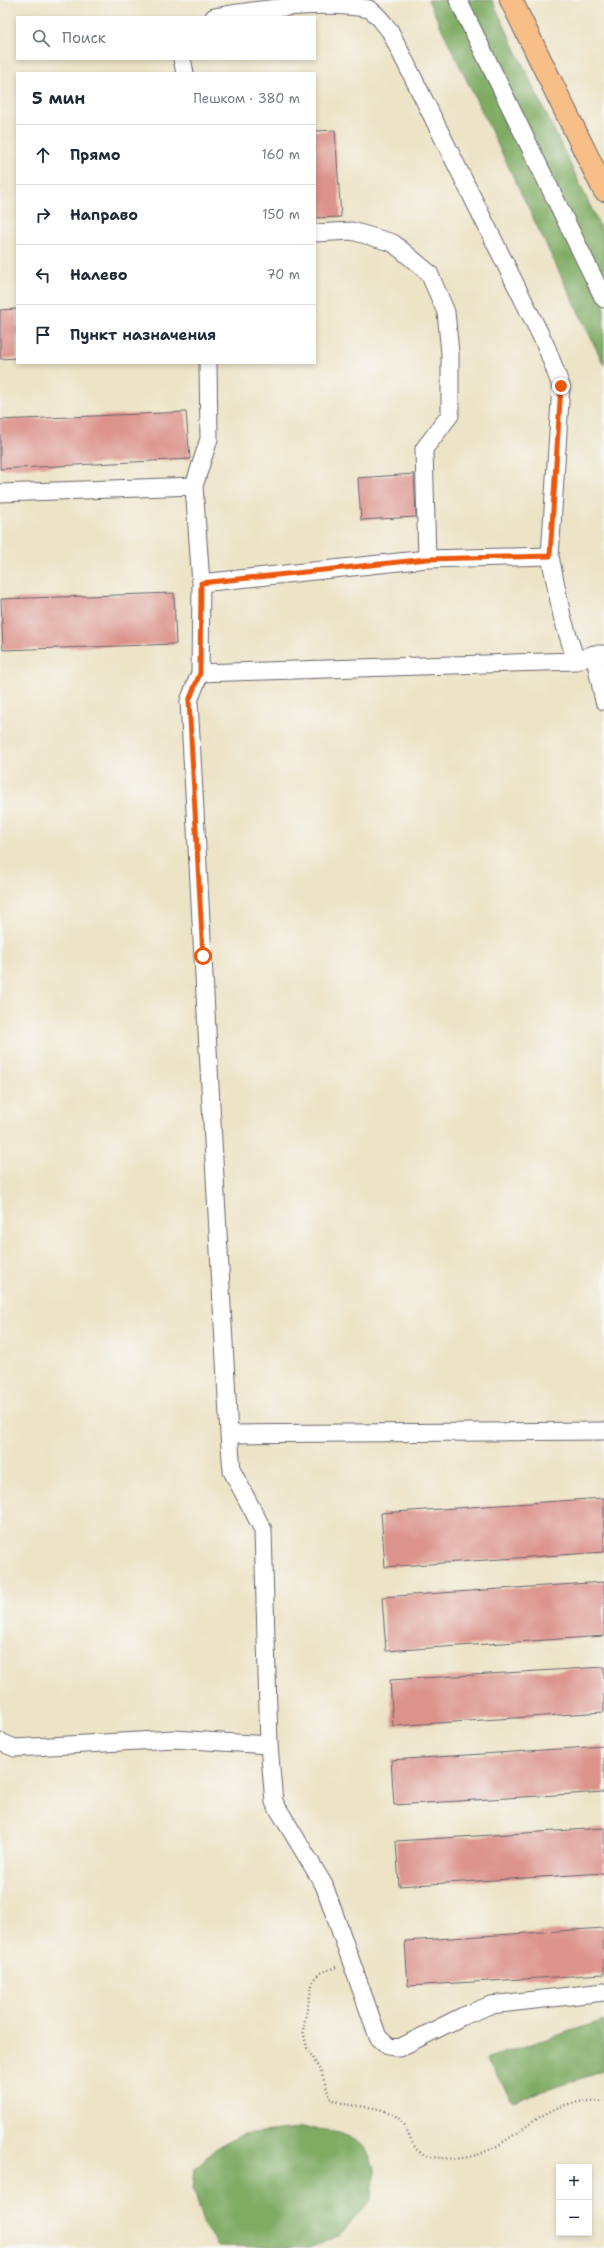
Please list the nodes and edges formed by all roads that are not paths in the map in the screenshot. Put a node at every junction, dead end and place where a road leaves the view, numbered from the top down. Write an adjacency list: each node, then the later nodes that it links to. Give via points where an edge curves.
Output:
1 (458, 0): 8 (lane)
2 (510, 0): 6 (main road)
3 (219, 16): 12 (lane, via 294,1 347,2 370,9 390,31 546,346 561,386)
4 (182, 60): 5 (lane)
5 (185, 72)
6 (604, 190)
7 (316, 233): 13 (lane, via 352,231 393,243 429,273 446,312 450,353 450,415 424,449)
8 (604, 299)
9 (208, 364): 10 (lane, via 209,440)
10 (194, 486): 11 (lane); 14 (lane)
11 (0, 493)
12 (550, 556): 13 (lane); 16 (lane, via 562,616)
13 (427, 559): 14 (lane)
14 (201, 583): 17 (lane)
15 (599, 654): 16 (lane); 18 (lane)
16 (576, 660): 17 (lane)
17 (200, 673): 20 (lane, via 189,701)
18 (604, 701)
19 (604, 1431): 20 (lane)
20 (228, 1434): 22 (lane, via 232,1471 263,1530)
21 (0, 1742): 22 (lane, via 15,1748 174,1739)
22 (269, 1745): 23 (lane, via 274,1802 324,1885 378,2037 388,2046 399,2048 491,2005)
23 (604, 1992)

